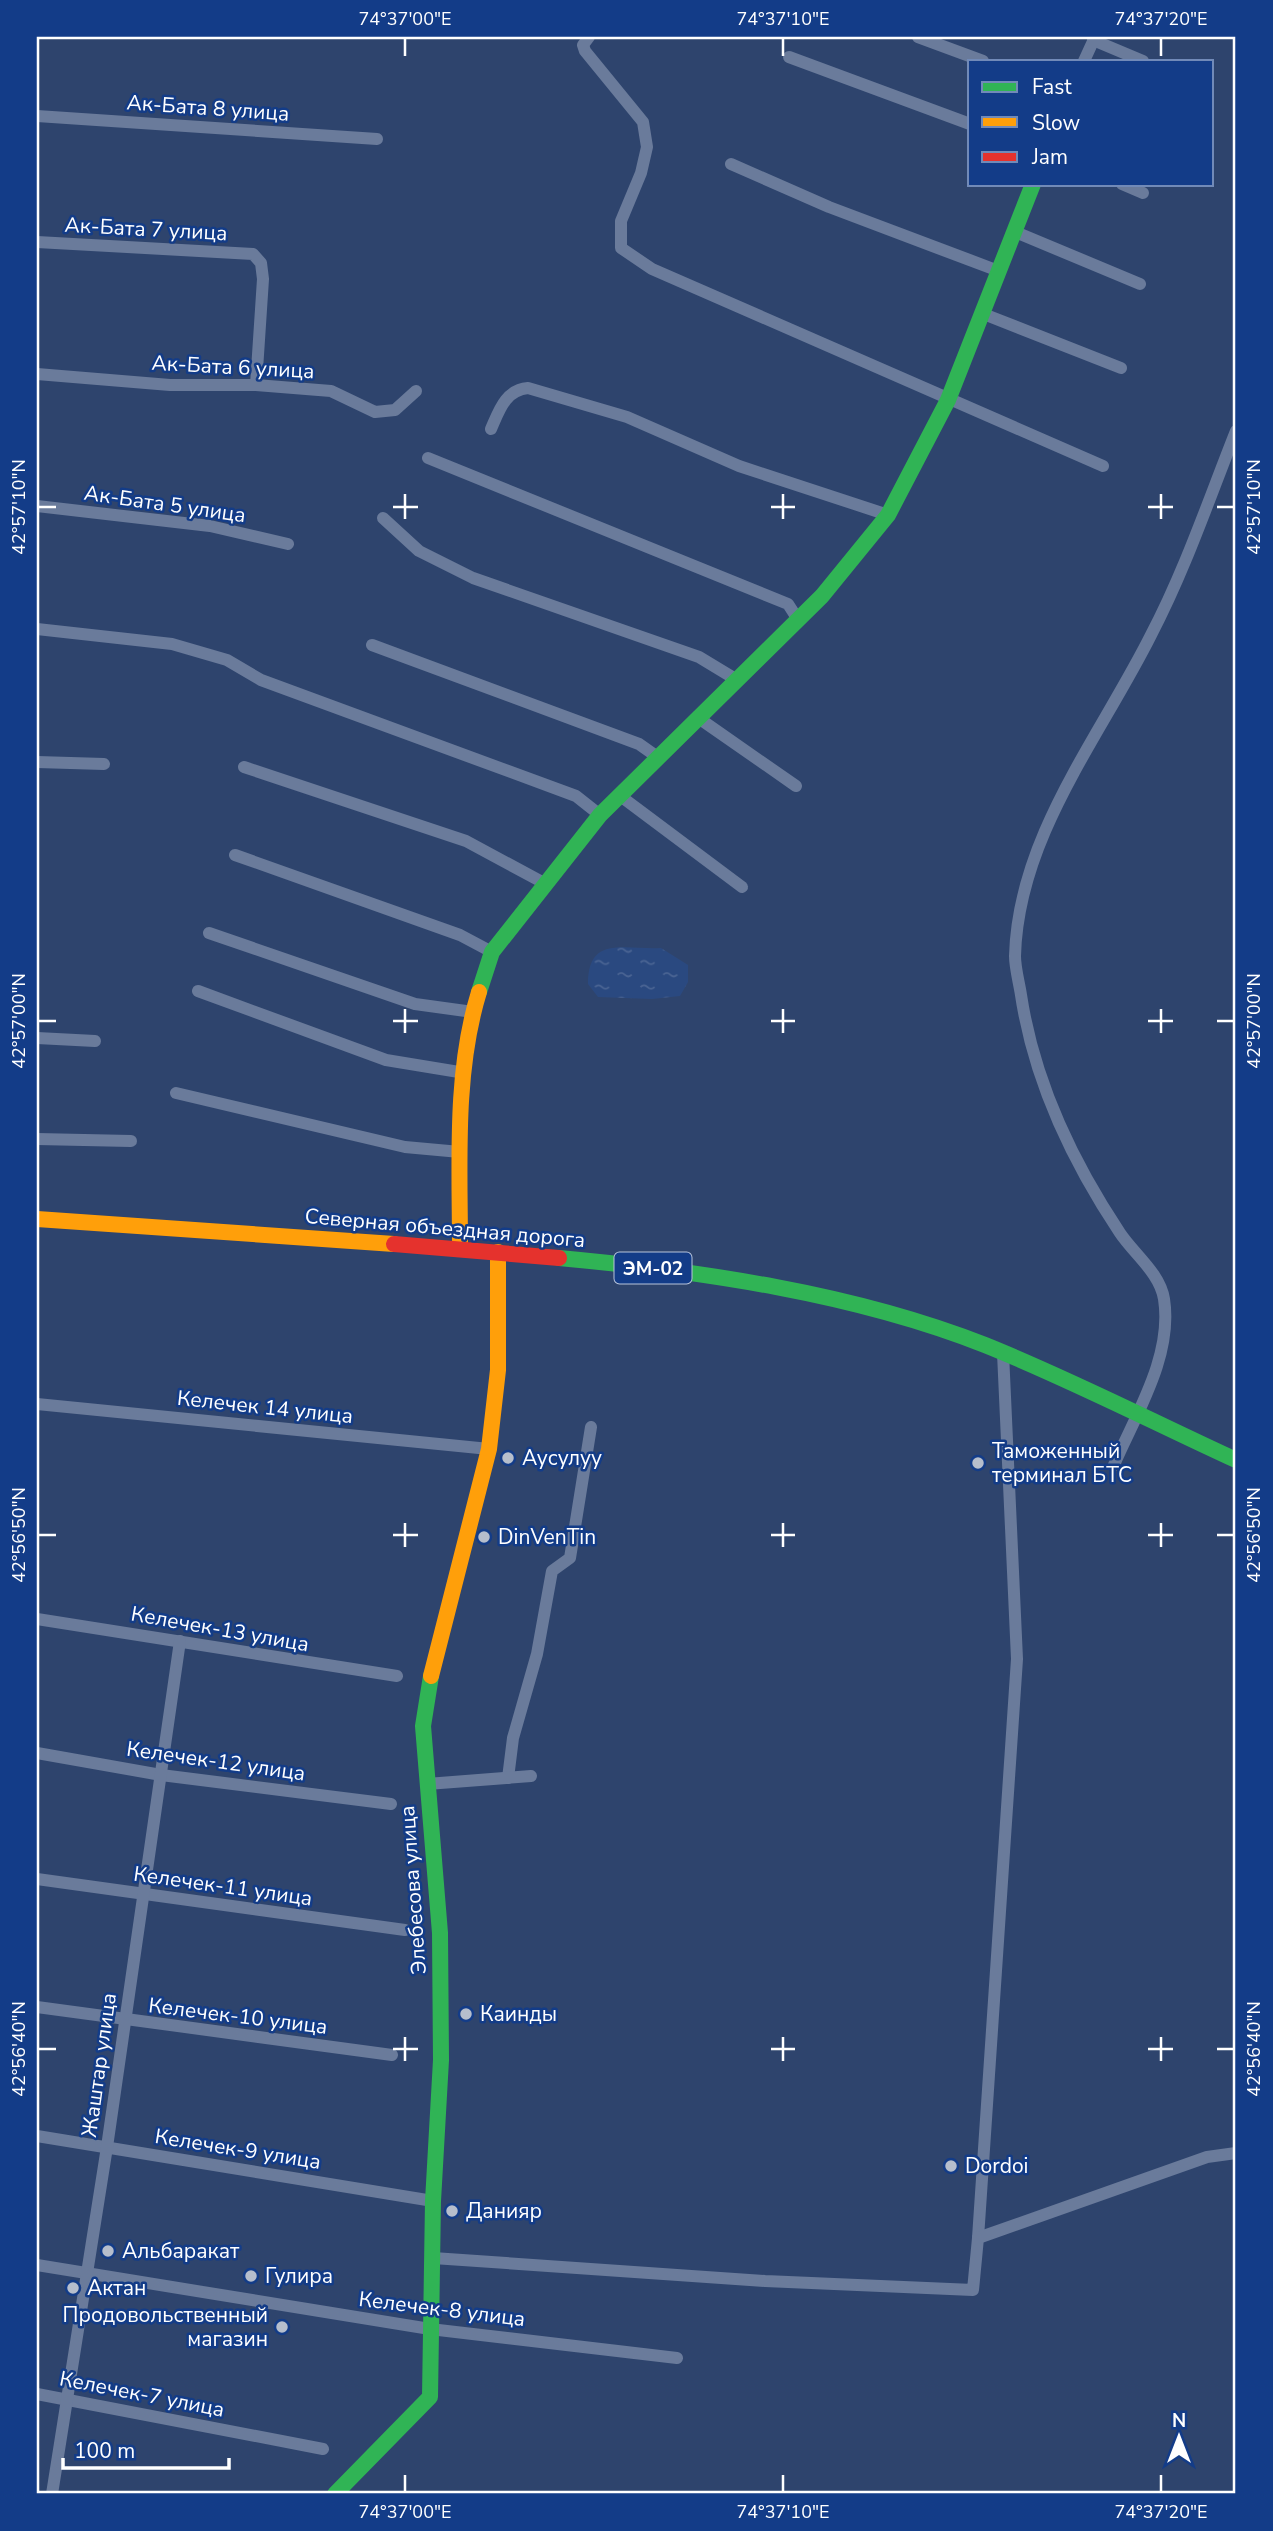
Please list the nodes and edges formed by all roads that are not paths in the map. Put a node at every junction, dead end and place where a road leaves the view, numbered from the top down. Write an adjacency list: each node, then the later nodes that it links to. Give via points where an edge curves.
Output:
1 (589, 37): 24 (street, via 585,51 643,122 647,147 621,220 621,248 652,269)
2 (918, 37): 5 (street)
3 (1094, 38): 6 (street); 7 (street)
4 (789, 57): 9 (street)
5 (981, 60)
6 (1084, 60)
7 (1141, 60)
8 (37, 116): 10 (street, Ак-Бата 8 улица)
9 (968, 123)
10 (377, 139)
11 (731, 164): 17 (street, via 829,207)
12 (1032, 186): 15 (main road)
13 (1127, 186): 14 (street)
14 (1143, 193)
15 (1013, 231): 17 (main road); 18 (street)
16 (37, 242): 22 (street, Ак-Бата 7 улица, via 253,254 261,263 263,279)
17 (996, 270): 19 (main road)
18 (1140, 284)
19 (981, 313): 20 (street); 24 (main road)
20 (1121, 368)
21 (37, 373): 22 (street, Ак-Бата 6 улица, via 170,385)
22 (256, 386): 23 (street, Ак-Бата 6 улица, via 331,391 375,412 395,410)
23 (416, 391)
24 (948, 400): 28 (street); 30 (main road)
25 (491, 429): 30 (street, via 502,404 517,389 528,388 627,417 739,466)
26 (1236, 431): 67 (street, via 1152,634 1038,845 1021,905 1015,958 1028,1042 1064,1137 1121,1234 1159,1282 1164,1298 1165,1327 1156,1369)
27 (428, 458): 33 (street, via 788,604)
28 (1103, 466)
29 (37, 506): 32 (street, Ак-Бата 5 улица, via 210,526)
30 (888, 515): 33 (main road, via 830,587)
31 (383, 518): 36 (street, via 419,551 473,578 699,657)
32 (288, 544)
33 (797, 618): 36 (main road)
34 (37, 629): 44 (street, via 172,644 227,660 261,680 576,796)
35 (372, 645): 38 (street, via 639,744)
36 (737, 680): 37 (main road)
37 (697, 718): 38 (main road); 42 (street)
38 (656, 757): 43 (main road)
39 (37, 762): 40 (street)
40 (104, 764)
41 (244, 767): 46 (street, via 466,841)
42 (796, 786)
43 (619, 795): 44 (main road); 47 (street)
44 (600, 815): 46 (main road)
45 (235, 855): 49 (street, via 460,935)
46 (544, 883): 49 (main road)
47 (742, 887)
48 (209, 933): 51 (street, via 415,1004)
49 (492, 952): 51 (main road)
50 (198, 991): 54 (street, via 386,1060)
51 (473, 1012): 54 (main road)
52 (37, 1038): 53 (street)
53 (95, 1041)
54 (465, 1073): 58 (main road)
55 (176, 1093): 58 (street, via 405,1147)
56 (37, 1139): 57 (street)
57 (131, 1141)
58 (460, 1152): 60 (main road)
59 (37, 1219): 60 (main road, Северная объездная дорога / ЭМ-02)
60 (460, 1249): 61 (main road, Северная объездная дорога / ЭМ-02)
61 (498, 1252): 62 (main road, Северная объездная дорога / ЭМ-02, via 645,1266 832,1299 915,1321); 65 (main road, Элебесова улица, via 498,1370)
62 (1003, 1353): 66 (main road, Северная объездная дорога / ЭМ-02); 87 (street, via 1017,1659)
63 (37, 1404): 65 (street, Келечек 14 улица)
64 (592, 1427): 74 (street, via 570,1558 552,1572)
65 (489, 1449): 75 (main road, Элебесова улица, via 430,1680 424,1726)
66 (1236, 1460)
67 (1114, 1465)
68 (37, 1619): 69 (street, Келечек-13 улица)
69 (180, 1642): 70 (street, Келечек-13 улица); 72 (street, Жаштар улица)
70 (397, 1676)
71 (37, 1753): 72 (street, Келечек-12 улица)
72 (161, 1775): 76 (street, Келечек-12 улица); 78 (street, Жаштар улица)
73 (531, 1776): 74 (street)
74 (508, 1778): 75 (street)
75 (427, 1784): 86 (main road, Элебесова улица, via 440,1933 441,2060)
76 (391, 1804)
77 (37, 1880): 78 (street, Келечек-11 улица)
78 (142, 1895): 79 (street, Келечек-11 улица); 81 (street, Жаштар улица)
79 (405, 1930)
80 (37, 2007): 81 (street, Келечек-10 улица)
81 (125, 2021): 82 (street, Келечек-10 улица); 84 (street, Жаштар улица)
82 (392, 2055)
83 (37, 2136): 84 (street, Келечек-9 улица)
84 (107, 2147): 86 (street, Келечек-9 улица); 90 (street, Жаштар улица)
85 (1236, 2152): 87 (street, via 1207,2157)
86 (433, 2201): 88 (main road, Элебесова улица)
87 (978, 2238): 88 (street, via 972,2290)
88 (433, 2258): 91 (main road, Элебесова улица)
89 (37, 2265): 90 (street, Келечек-8 улица)
90 (85, 2273): 91 (street, Келечек-8 улица); 94 (street, Жаштар улица)
91 (430, 2329): 92 (street, Келечек-8 улица); 97 (main road, Элебесова улица, via 429,2397)
92 (677, 2358)
93 (37, 2394): 94 (street, Келечек-7 улица)
94 (66, 2398): 95 (street, Келечек-7 улица); 96 (street, Жаштар улица)
95 (323, 2449)
96 (52, 2494)
97 (335, 2494)

